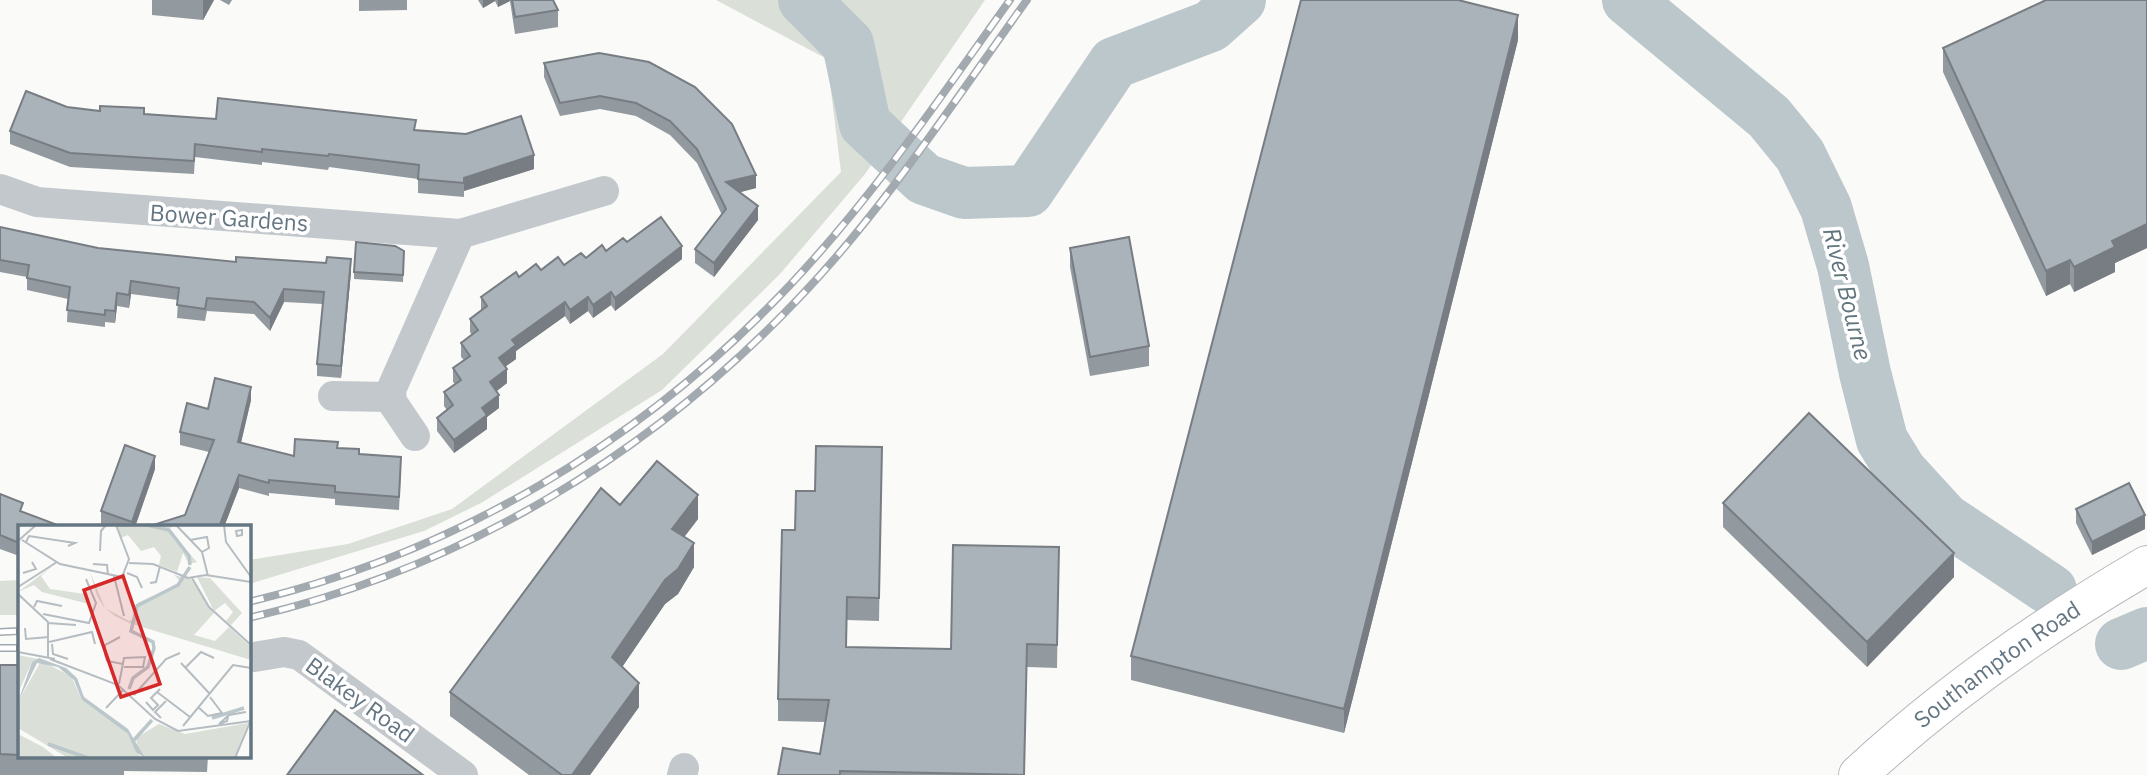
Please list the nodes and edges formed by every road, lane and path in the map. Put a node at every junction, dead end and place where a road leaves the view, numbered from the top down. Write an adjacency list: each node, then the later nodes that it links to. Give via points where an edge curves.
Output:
1 (0, 189): 3 (street, Bower Gardens, via 37,202)
2 (604, 191): 3 (street, Bower Gardens)
3 (460, 234): 5 (street)
4 (333, 396): 5 (street)
5 (390, 397): 6 (street)
6 (415, 436)
7 (2147, 565): 11 (highway, Southampton Road, via 1980,674 1898,737)
8 (2147, 594): 12 (highway, Southampton Road, via 2015,680)
9 (250, 658): 10 (street, Blakey Road, via 284,652 299,655)
10 (463, 775)
11 (1858, 775)
12 (1893, 775)

